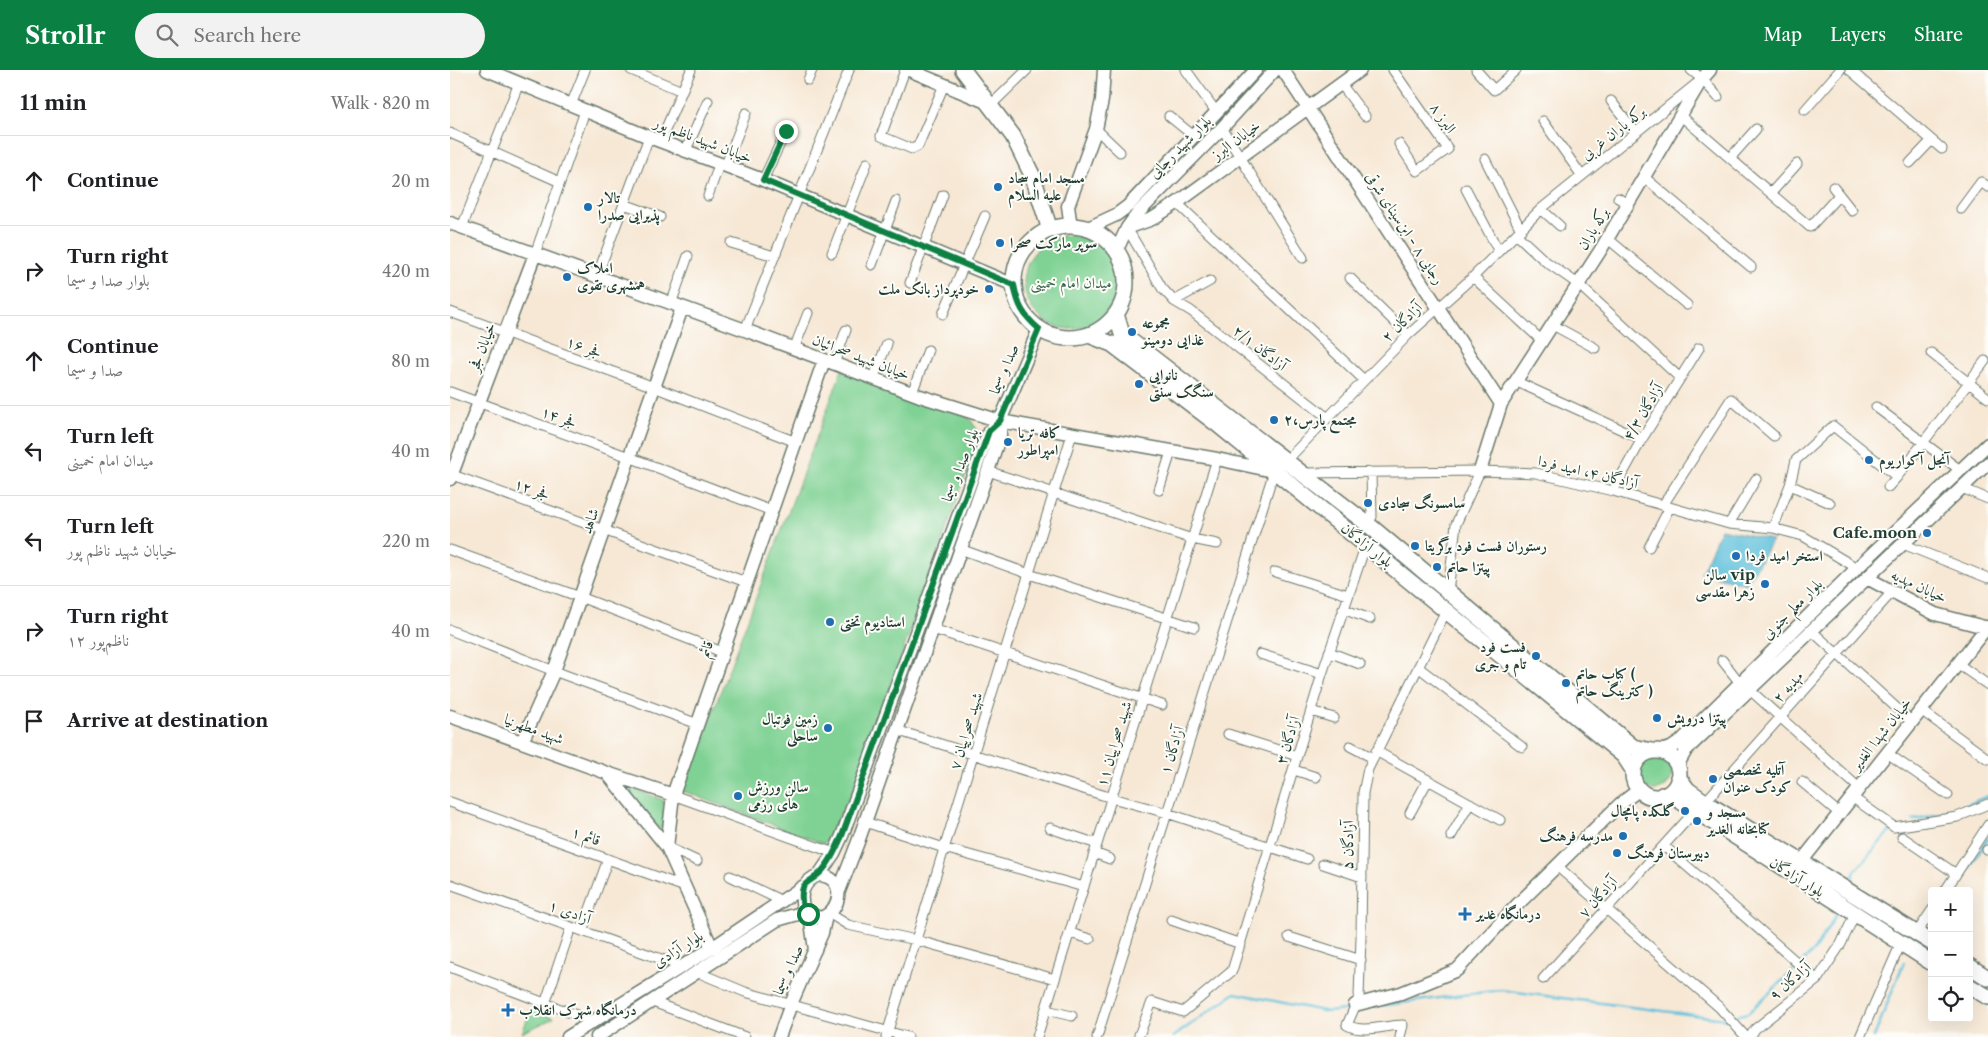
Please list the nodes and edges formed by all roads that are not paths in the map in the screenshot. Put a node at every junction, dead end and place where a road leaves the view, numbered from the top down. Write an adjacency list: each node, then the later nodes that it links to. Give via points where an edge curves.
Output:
1 (488, 70): 25 (street, خیابان شهید ناظم پور)
2 (585, 70): 33 (street)
3 (631, 70): 28 (street)
4 (691, 70): 28 (street)
5 (812, 70): 24 (street)
6 (849, 70): 75 (street)
7 (905, 70): 27 (street, via 881,136 912,149 918,146)
8 (909, 70): 27 (street)
9 (963, 70): 32 (main road)
10 (1104, 70): 44 (street)
11 (1186, 70): 38 (street)
12 (1256, 70): 38 (street, بلوار شهید رجایی)
13 (1275, 70): 43 (street, بلوار شهید رجایی)
14 (1283, 70): 34 (street, رجایی ۸ - ابن‌سینای شرقی)
15 (1393, 70): 52 (street, البرز ۸, via 1448,149 1417,171)
16 (1476, 70): 17 (street, via 1494,90)
17 (1516, 70)
18 (1691, 70): 23 (street)
19 (1840, 70): 35 (street)
20 (1850, 70): 51 (street)
21 (1024, 71): 32 (street)
22 (1356, 71): 26 (street, خیابان البرز)
23 (1706, 74): 29 (street); 41 (street, برکه باران); 48 (street, برکه باران غربی)
24 (808, 80)
25 (520, 84): 33 (street, خیابان شهید ناظم پور); 54 (street)
26 (1341, 84): 34 (street, خیابان البرز); 40 (street)
27 (944, 85): 32 (street)
28 (682, 91): 50 (street)
29 (1718, 97)
30 (708, 101): 55 (street)
31 (1611, 101): 48 (street)
32 (988, 104): 89 (main road, via 1013,136 1033,177)
33 (571, 105): 36 (street, خیابان شهید ناظم پور)
34 (1307, 108): 57 (street, خیابان البرز); 115 (street, رجایی ۸ - ابن‌سینای شرقی)
35 (1805, 110)
36 (585, 111): 50 (street, خیابان شهید ناظم پور); 67 (street)
37 (746, 113): 63 (street)
38 (1217, 113): 49 (street, بلوار شهید رجایی)
39 (1169, 116): 49 (street)
40 (1365, 116)
41 (1680, 116): 58 (street); 65 (street, برکه باران)
42 (1543, 121): 64 (street)
43 (1222, 128): 57 (street); 88 (street, بلوار شهید رجایی)
44 (1096, 129): 56 (street); 87 (street, via 1068,206)
45 (1756, 129): 58 (street)
46 (786, 131): 66 (street)
47 (450, 133): 54 (street)
48 (1636, 133): 64 (street, برکه باران غربی)
49 (1194, 137): 87 (street, بلوار شهید رجایی, via 1128,206 1116,215)
50 (655, 140): 55 (street, خیابان شهید ناظم پور); 78 (street)
51 (1931, 141): 53 (street); 61 (street)
52 (1399, 144)
53 (1942, 149)
54 (492, 152): 67 (street); 85 (street)
55 (685, 152): 63 (street, خیابان شهید ناظم پور)
56 (1120, 152)
57 (1241, 156): 77 (street, خیابان البرز); 101 (street)
58 (1730, 158): 71 (street)
59 (1485, 160): 91 (street)
60 (867, 163): 83 (street)
61 (1910, 163)
62 (1797, 164): 71 (street)
63 (722, 166): 66 (street, خیابان شهید ناظم پور); 74 (street)
64 (1582, 176): 79 (street, برکه باران غربی)
65 (1644, 177): 92 (street, برکه باران, via 1623,201); 104 (street)
66 (763, 180): 75 (street, خیابان شهید ناظم پور)
67 (560, 182): 98 (street)
68 (1833, 187): 73 (street)
69 (1988, 188): 80 (street, via 1981,182)
70 (1466, 190): 95 (street)
71 (1771, 193): 73 (street, via 1810,227)
72 (943, 195): 94 (street)
73 (1839, 195): 81 (street)
74 (708, 196)
75 (798, 196): 83 (street, خیابان شهید ناظم پور); 100 (street)
76 (896, 201): 90 (street)
77 (1177, 203): 88 (street, خیابان البرز, via 1152,220); 138 (street)
78 (624, 204): 84 (street); 105 (street)
79 (1541, 209): 86 (street); 91 (street, آزادگان ۲)
80 (1961, 209)
81 (1852, 210)
82 (985, 216): 103 (street)
83 (846, 217): 90 (street, خیابان شهید ناظم پور); 97 (street)
84 (660, 218)
85 (456, 225): 98 (street, خیابان شهید صحرائیان)
86 (1560, 226)
87 (1078, 228): 89 (main road); 96 (main road, via 1097,234)
88 (1127, 228): 96 (street, بلوار شهید رجایی); 112 (street, آزادگان ۲/۱, via 1162,288)
89 (1050, 230): 111 (main road, via 1034,239 1023,252 1016,268)
90 (884, 232): 94 (street, خیابان شهید ناظم پور); 102 (street)
91 (1519, 232): 95 (street, آزادگان ۲); 110 (street, via 1546,261)
92 (1607, 238): 110 (street, برکه باران); 113 (street)
93 (731, 243): 100 (street)
94 (923, 248): 103 (street, خیابان شهید ناظم پور); 109 (street)
95 (1498, 250): 106 (street, آزادگان ۲)
96 (1116, 252): 119 (main road, via 1126,283)
97 (832, 253)
98 (535, 254): 105 (street, خیابان شهید صحرائیان); 124 (street, خیابان فجر)
99 (688, 256): 114 (street)
100 (774, 256): 122 (street)
101 (1303, 258)
102 (872, 265)
103 (964, 265): 111 (street, خیابان شهید ناظم پور); 118 (street)
104 (1751, 267)
105 (598, 276): 114 (street, خیابان شهید صحرائیان)
106 (1473, 277): 115 (street, آزادگان ۲); 127 (street)
107 (1350, 278): 125 (street)
108 (1210, 281): 112 (street)
109 (910, 283)
110 (1578, 284): 120 (street, برکه باران); 136 (street)
111 (1014, 285): 121 (main road, via 1017,302)
112 (1174, 301): 148 (street, آزادگان ۲/۱)
113 (1687, 305)
114 (676, 306): 122 (street, خیابان شهید صحرائیان); 141 (street, شاهد)
115 (1438, 307): 125 (street, آزادگان ۲); 146 (street, رجایی ۸ - ابن‌سینای شرقی)
116 (450, 312): 124 (street, فجر ۱۶)
117 (808, 313): 131 (street)
118 (943, 314)
119 (1116, 314): 126 (main road); 150 (main road, بلوار آزادگان, via 1122,334)
120 (1552, 324): 127 (street, برکه باران); 129 (street)
121 (1039, 329): 126 (main road, via 1055,336); 149 (street, صدا و سیما)
122 (745, 330): 131 (street, خیابان شهید صحرائیان)
123 (846, 330): 135 (street)
124 (505, 332): 141 (street, فجر ۱۶); 145 (street, خیابان فجر)
125 (1408, 334): 138 (street, آزادگان ۲)
126 (1089, 335): 150 (main road, بلوار آزادگان, via 1112,344)
127 (1541, 340): 139 (street, برکه باران)
128 (887, 344): 137 (street)
129 (1595, 348)
130 (1699, 348): 136 (street, آزادگان ۴/۳)
131 (794, 349): 135 (street, خیابان شهید صحرائیان)
132 (928, 350): 143 (street)
133 (1931, 352): 140 (street)
134 (1985, 361): 140 (street)
135 (829, 362): 137 (street, خیابان شهید صحرائیان); 155 (street, قائم)
136 (1680, 378): 153 (street, آزادگان ۴/۳)
137 (874, 379): 143 (street, خیابان شهید صحرائیان)
138 (1364, 380): 148 (street, آزادگان ۲)
139 (1515, 381): 146 (street, برکه باران); 153 (street)
140 (1970, 382): 144 (street); 154 (street)
141 (654, 387): 155 (street, فجر ۱۶); 158 (street, شاهد)
142 (450, 392): 145 (street, فجر ۱۴)
143 (912, 393): 149 (street, خیابان شهید صحرائیان)
144 (1988, 398)
145 (479, 403): 158 (street, فجر ۱۴); 168 (street, خیابان فجر)
146 (1501, 404): 165 (street, برکه باران)
147 (1876, 407): 154 (street)
148 (1328, 418): 160 (street, آزادگان ۲)
149 (1000, 421): 151 (street, خیابان شهید صحرائیان); 163 (street, بلوار صدا و سیما, via 1000,435); 279 (street, بلوار صدا و سیما, via 989,431)
150 (1226, 424): 160 (main road, بلوار آزادگان); 164 (main road, بلوار آزادگان)
151 (1072, 434): 157 (street, خیابان شهید صحرائیان); 176 (street, شهید صحراییان ۷)
152 (1774, 436): 179 (street, via 1731,399)
153 (1642, 439): 175 (street, آزادگان ۴/۳)
154 (1924, 441): 162 (street); 169 (street)
155 (796, 442): 180 (street, قائم)
156 (1988, 444): 162 (street, بلوار معلم جنوبی)
157 (1171, 452): 159 (street, خیابان شهید صحرائیان); 174 (street)
158 (630, 456): 180 (street, فجر ۱۴); 184 (street, شاهد)
159 (1217, 459): 164 (street, خیابان شهید صحرائیان); 185 (street, شهید صحراییان ۱۱)
160 (1287, 460): 167 (main road, بلوار آزادگان)
161 (1988, 463): 173 (street, بلوار معلم جنوبی)
162 (1960, 470): 193 (street, بلوار معلم جنوبی)
163 (988, 471): 176 (street); 190 (street, بلوار صدا و سیما)
164 (1274, 471): 187 (main road, بلوار آزادگان); 265 (street, آزادگان ۱)
165 (1480, 471): 166 (street, آزادگان ۴، امید فردا); 175 (street, آزادگان ۴، امید فردا, via 1536,473); 200 (street, via 1456,524)
166 (1371, 472): 167 (street, آزادگان ۴، امید فردا); 181 (street)
167 (1303, 473): 192 (main road, بلوار آزادگان)
168 (451, 476): 184 (street, فجر ۱۲)
169 (1897, 477): 171 (street, via 1833,426 1796,460); 172 (street)
170 (1756, 479): 182 (street)
171 (1790, 485): 178 (street); 183 (street)
172 (1888, 487)
173 (1962, 488): 177 (street); 188 (street, بلوار معلم جنوبی)
174 (1159, 490)
175 (1613, 491): 179 (street, آزادگان ۴، امید فردا)
176 (1054, 494): 185 (street); 196 (street, شهید صحراییان ۷)
177 (1988, 499)
178 (1830, 503)
179 (1667, 506): 182 (street, آزادگان ۴، امید فردا); 189 (street)
180 (772, 511): 199 (street, قائم)
181 (1372, 517)
182 (1728, 524): 183 (street, آزادگان ۴، امید فردا)
183 (1773, 528): 193 (street, آزادگان ۴، امید فردا, via 1804,536)
184 (604, 530): 199 (street, فجر ۱۲); 203 (street, شاهد)
185 (1192, 538): 186 (street); 206 (street, شهید صحراییان ۱۱)
186 (1217, 544)
187 (1366, 544): 194 (main road, بلوار آزادگان); 202 (street, آزادگان ۳)
188 (1903, 544): 197 (street); 198 (street, بلوار معلم جنوبی)
189 (1649, 547)
190 (960, 549): 196 (street); 211 (street, بلوار صدا و سیما)
191 (450, 550): 203 (street)
192 (1406, 557): 194 (main road); 200 (main road, بلوار آزادگان)
193 (1856, 568): 213 (street, بلوار معلم جنوبی)
194 (1396, 569): 205 (main road, بلوار آزادگان)
195 (1275, 572): 202 (street)
196 (1029, 574): 206 (street); 215 (street, شهید صحراییان ۷)
197 (1987, 577)
198 (1867, 578): 201 (street, خیابان مهدیه); 212 (street, بلوار معلم جنوبی)
199 (746, 582): 214 (street, قائم)
200 (1448, 592): 242 (main road, بلوار آزادگان, via 1633,747)
201 (1892, 592): 209 (street, خیابان مهدیه, via 1936,614); 218 (street, مهدیه ۲)
202 (1348, 595): 204 (street, آزادگان ۳)
203 (580, 597): 214 (street); 224 (street, شاهد)
204 (1343, 609): 207 (street); 216 (street, آزادگان ۳)
205 (1446, 611): 223 (street, آزادگان ۵); 249 (main road, بلوار آزادگان, via 1624,756)
206 (1167, 619): 208 (street); 228 (street, شهید صحراییان ۱۱)
207 (1370, 619)
208 (1194, 627)
209 (1987, 627): 222 (street, خیابان شهدا الغدیر)
210 (450, 630): 224 (street)
211 (933, 630): 215 (street); 237 (street, بلوار صدا و سیما)
212 (1812, 631): 217 (street, بلوار معلم جنوبی); 218 (street)
213 (1781, 642): 217 (street); 227 (street, بلوار معلم جنوبی)
214 (722, 652): 236 (street, قائم)
215 (1005, 652): 228 (street); 244 (street, شهید صحراییان ۷)
216 (1329, 652): 221 (street); 225 (street, آزادگان ۳)
217 (1791, 652): 227 (street, بلوار معلم جنوبی)
218 (1838, 653): 233 (street, مهدیه ۲); 235 (street)
219 (1260, 654): 225 (street)
220 (1722, 660): 227 (street)
221 (1360, 664)
222 (1958, 664): 226 (street); 230 (street, خیابان شهدا الغدیر)
223 (1418, 668): 241 (street); 245 (street, آزادگان ۵)
224 (554, 671): 236 (street); 239 (street, شاهد)
225 (1322, 674): 231 (street, آزادگان ۳)
226 (1988, 685)
227 (1746, 687): 233 (street); 242 (street, بلوار معلم جنوبی, via 1680,742 1671,748); 250 (street, بلوار معلم جنوبی, via 1686,750)
228 (1143, 697): 229 (street); 260 (street, شهید صحراییان ۱۱)
229 (1162, 704)
230 (1921, 710): 235 (street, خیابان شهدا الغدیر); 247 (street)
231 (1311, 712): 234 (street); 246 (street, آزادگان ۳)
232 (450, 716): 239 (street, شهید مطهرنیا)
233 (1781, 716): 256 (street); 264 (street, مهدیه ۲)
234 (1334, 718)
235 (1912, 722): 243 (street, خیابان شهدا الغدیر)
236 (698, 724): 257 (street, قائم)
237 (896, 730): 244 (street); 269 (street, بلوار صدا و سیما)
238 (1228, 734): 246 (street)
239 (522, 742): 251 (street, شهید مطهرنیا)
240 (1350, 746): 245 (street)
241 (1522, 747)
242 (1655, 751): 249 (main road, via 1640,757); 250 (main road, via 1672,758)
243 (1887, 753): 256 (street, خیابان شهدا الغدیر); 259 (street)
244 (974, 754): 260 (street); 277 (street, شهید صحراییان ۷)
245 (1375, 754): 253 (street); 291 (street, آزادگان ۵, via 1363,793)
246 (1297, 756): 248 (street, آزادگان ۳)
247 (1988, 759)
248 (1294, 770): 252 (street); 276 (street, آزادگان ۳)
249 (1633, 770): 255 (main road, via 1635,783)
250 (1678, 771): 258 (main road, via 1671,790); 264 (main road, بلوار آزادگان)
251 (607, 773): 257 (street, شهید مطهرنیا); 275 (street)
252 (1316, 777)
253 (1428, 780): 262 (street); 266 (street)
254 (1802, 782): 267 (street)
255 (1640, 789): 258 (main road, via 1650,796); 286 (street, via 1620,804)
256 (1855, 793): 263 (street, via 1894,827 1956,816); 267 (street, خیابان شهدا الغدیر)
257 (673, 794): 275 (street, قائم); 279 (street)
258 (1662, 795): 264 (main road, بلوار آزادگان)
259 (1948, 795)
260 (1112, 798): 265 (street); 278 (street, شهید صحراییان ۱۱)
261 (450, 802): 280 (street, قائم ۱)
262 (1470, 803): 268 (street); 272 (street)
263 (1988, 804)
264 (1700, 807): 274 (street, آزادگان ۷); 284 (main road, بلوار آزادگان); 301 (main road, بلوار آزادگان)
265 (1167, 813): 276 (street); 346 (street, آزادگان ۱)
266 (1410, 813)
267 (1839, 813): 284 (street, خیابان شهدا الغدیر)
268 (1500, 820)
269 (865, 822): 277 (street); 287 (street, بلوار صدا و سیما)
270 (1988, 825): 288 (street)
271 (1050, 828): 278 (street)
272 (1452, 836)
273 (1902, 837): 288 (street)
274 (1664, 846): 299 (street, آزادگان ۷); 326 (street)
275 (667, 847): 283 (street); 294 (street)
276 (1269, 847): 282 (street); 314 (street, آزادگان ۳)
277 (944, 848): 295 (street); 311 (street, شهید صحراییان ۷)
278 (1096, 849): 281 (street); 295 (street, شهید صحراییان ۱۱)
279 (833, 855): 287 (street, via 834,868 843,872); 289 (street, بلوار صدا و سیما)
280 (608, 859): 294 (street, قائم ۱); 306 (street)
281 (1110, 859)
282 (1307, 859)
283 (696, 861)
284 (1801, 862): 308 (main road, بلوار آزادگان)
285 (1323, 864): 291 (street)
286 (1558, 867): 299 (street); 332 (street, via 1516,906 1457,970 1401,994)
287 (848, 869): 297 (street, بلوار صدا و سیما)
288 (1956, 874): 296 (street)
289 (819, 875): 293 (street); 297 (street, via 830,877)
290 (730, 876): 298 (street)
291 (1362, 877): 317 (street, آزادگان ۵)
292 (450, 884): 305 (street, آزادی ۱)
293 (804, 886): 298 (street, بلوار آزادی); 300 (street, via 801,897)
294 (685, 887): 315 (street)
295 (1084, 887): 307 (street, شهید صحراییان ۱۱)
296 (1948, 887)
297 (839, 890): 302 (street)
298 (780, 900): 315 (street, بلوار آزادی)
299 (1606, 909): 325 (street, آزادگان ۷); 348 (street, via 1719,1007)
300 (807, 914): 302 (street, via 816,917); 316 (street); 322 (street, بلوار آزادی, via 777,920)
301 (1855, 914): 313 (main road, بلوار آزادگان); 326 (street, آزادگان ۹, via 1841,944)
302 (828, 915): 311 (street, via 848,925); 316 (street, صدا و سیما)
303 (1928, 916): 308 (street)
304 (1171, 920): 314 (street)
305 (572, 928): 306 (street, آزادی ۱); 330 (street)
306 (582, 931): 319 (street, آزادی ۱)
307 (1070, 934): 310 (street); 324 (street, شهید صحراییان ۱۱)
308 (1916, 934): 312 (main road, بلوار آزادگان)
309 (1290, 937): 317 (street)
310 (1090, 939)
311 (916, 940): 324 (street); 337 (street, شهید صحراییان ۷)
312 (1928, 941)
313 (1901, 943): 318 (main road, بلوار آزادگان); 338 (street)
314 (1241, 944): 339 (street, آزادگان ۳, via 1232,971 1183,1012 1152,1002)
315 (712, 948): 319 (street, بلوار آزادی)
316 (815, 950): 331 (street, صدا و سیما)
317 (1361, 960): 332 (street, آزادگان ۵, via 1359,997)
318 (1928, 960)
319 (681, 966): 335 (street, بلوار آزادی)
320 (453, 968): 330 (street)
321 (1973, 969): 323 (main road)
322 (697, 972): 329 (street, بلوار آزادی); 331 (street, via 746,992)
323 (1988, 978)
324 (1055, 979): 333 (street, شهید صحراییان ۱۱)
325 (1542, 979)
326 (1817, 980): 336 (street, آزادگان ۹)
327 (1973, 988): 328 (main road)
328 (1988, 997)
329 (653, 1002): 341 (street, بلوار آزادی); 342 (street)
330 (545, 1004): 335 (street)
331 (791, 1004): 337 (street); 343 (street, صدا و سیما)
332 (1355, 1006): 347 (street, آزادگان ۵, via 1347,1025 1353,1029 1403,1025)
333 (1046, 1010): 334 (street); 345 (street, شهید صحراییان ۱۱)
334 (1072, 1016)
335 (592, 1021): 340 (street, بلوار آزادی)
336 (1755, 1029): 349 (street, آزادگان ۹); 350 (street)
337 (887, 1034): 344 (street)
338 (1863, 1035)
339 (1139, 1036)
340 (568, 1037)
341 (597, 1037)
342 (745, 1037)
343 (779, 1037)
344 (908, 1037)
345 (1037, 1037)
346 (1097, 1037)
347 (1400, 1037)
348 (1746, 1037)
349 (1750, 1037)
350 (1760, 1037)

